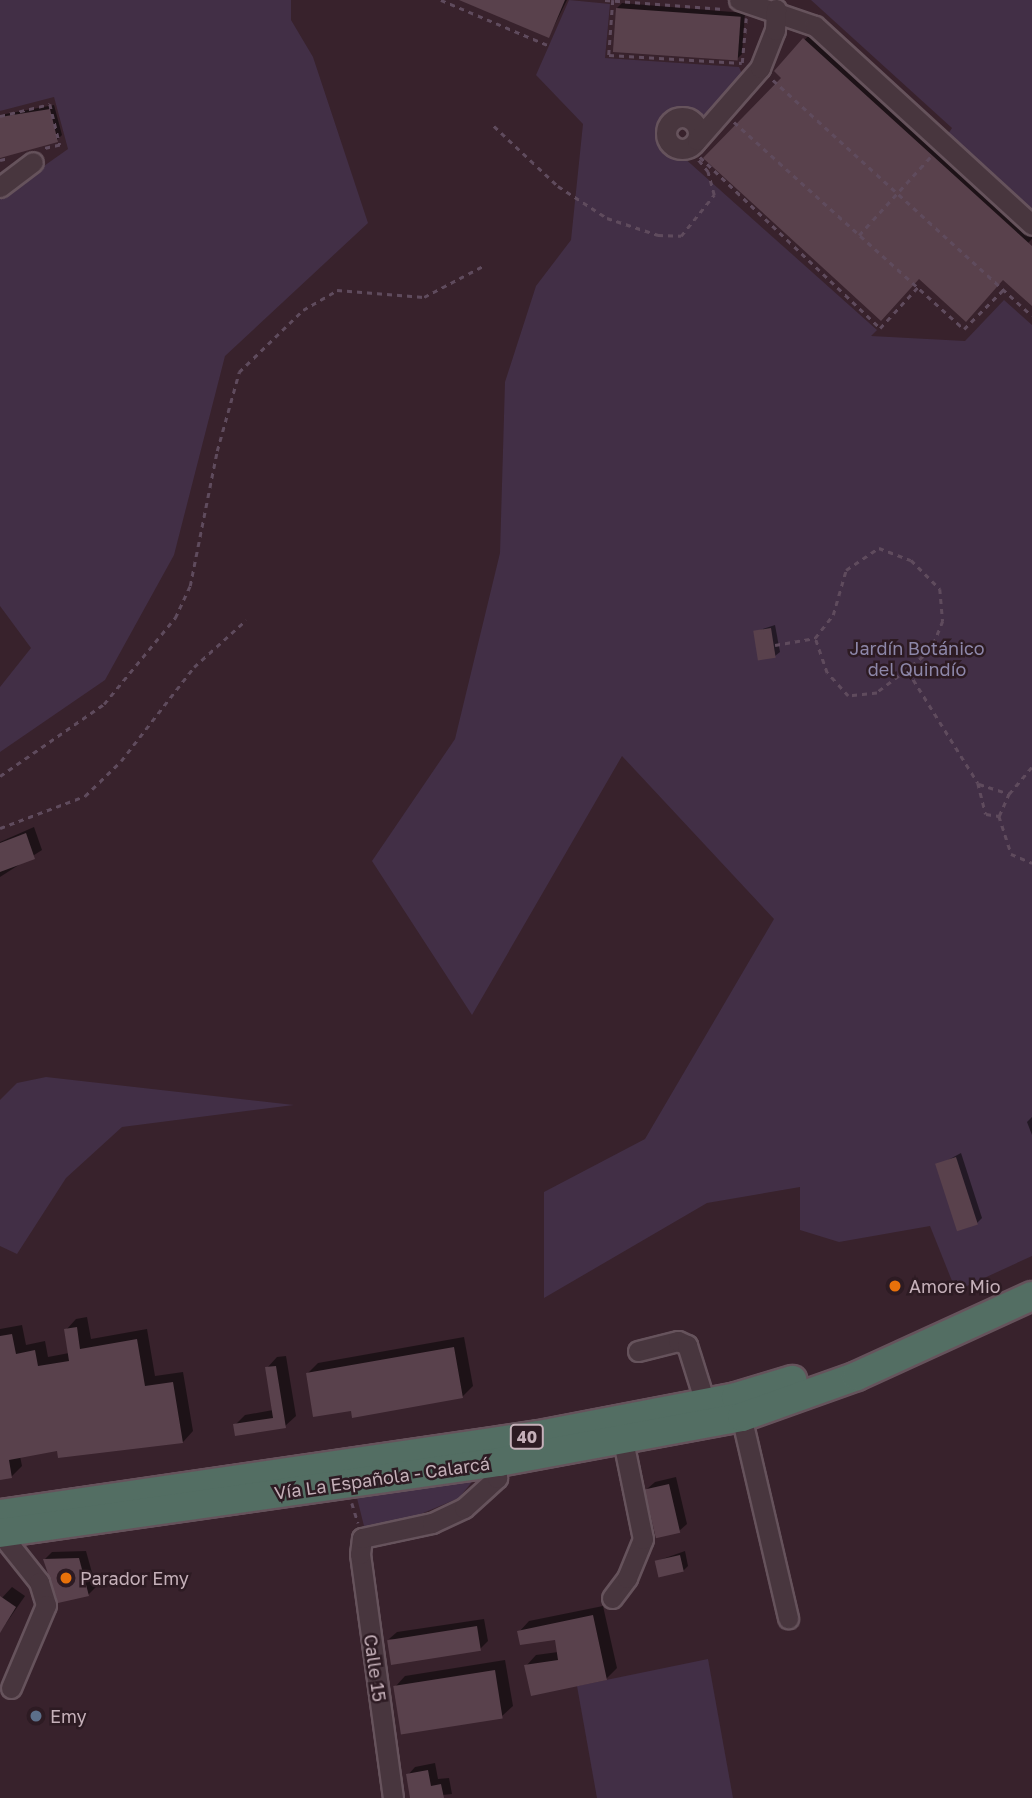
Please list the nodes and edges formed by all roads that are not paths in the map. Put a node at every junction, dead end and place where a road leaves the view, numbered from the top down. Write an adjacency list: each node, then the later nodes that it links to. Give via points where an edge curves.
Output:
1 (744, 4): 2 (street)
2 (776, 9): 3 (street, via 775,30 760,68); 6 (street, via 815,26)
3 (701, 133)
4 (33, 162): 5 (street)
5 (0, 187)
6 (1032, 225)
7 (1032, 1277): 10 (highway, Vía La Española - Calarcá / 40)
8 (1032, 1296): 10 (highway, Vía La Española - Calarcá / 40, via 857,1376)
9 (638, 1351): 11 (street, via 678,1341 687,1345)
10 (739, 1407): 11 (highway, Vía La Española - Calarcá / 40); 16 (street)
11 (708, 1413): 12 (highway, Vía La Española - Calarcá / 40); 13 (highway, Vía La Española - Calarcá / 40)
12 (623, 1441): 13 (highway, Vía La Española - Calarcá / 40); 15 (street, via 643,1539 627,1578)
13 (497, 1452): 14 (highway, Vía La Española - Calarcá / 40); 14 (highway, Vía La Española - Calarcá / 40, via 346,1483); 18 (street, Calle 15, via 497,1478 464,1508 432,1523 362,1538 360,1554)
14 (3, 1528): 17 (street, via 39,1582 46,1605)
15 (612, 1598)
16 (789, 1618)
17 (11, 1688)
18 (393, 1798)

